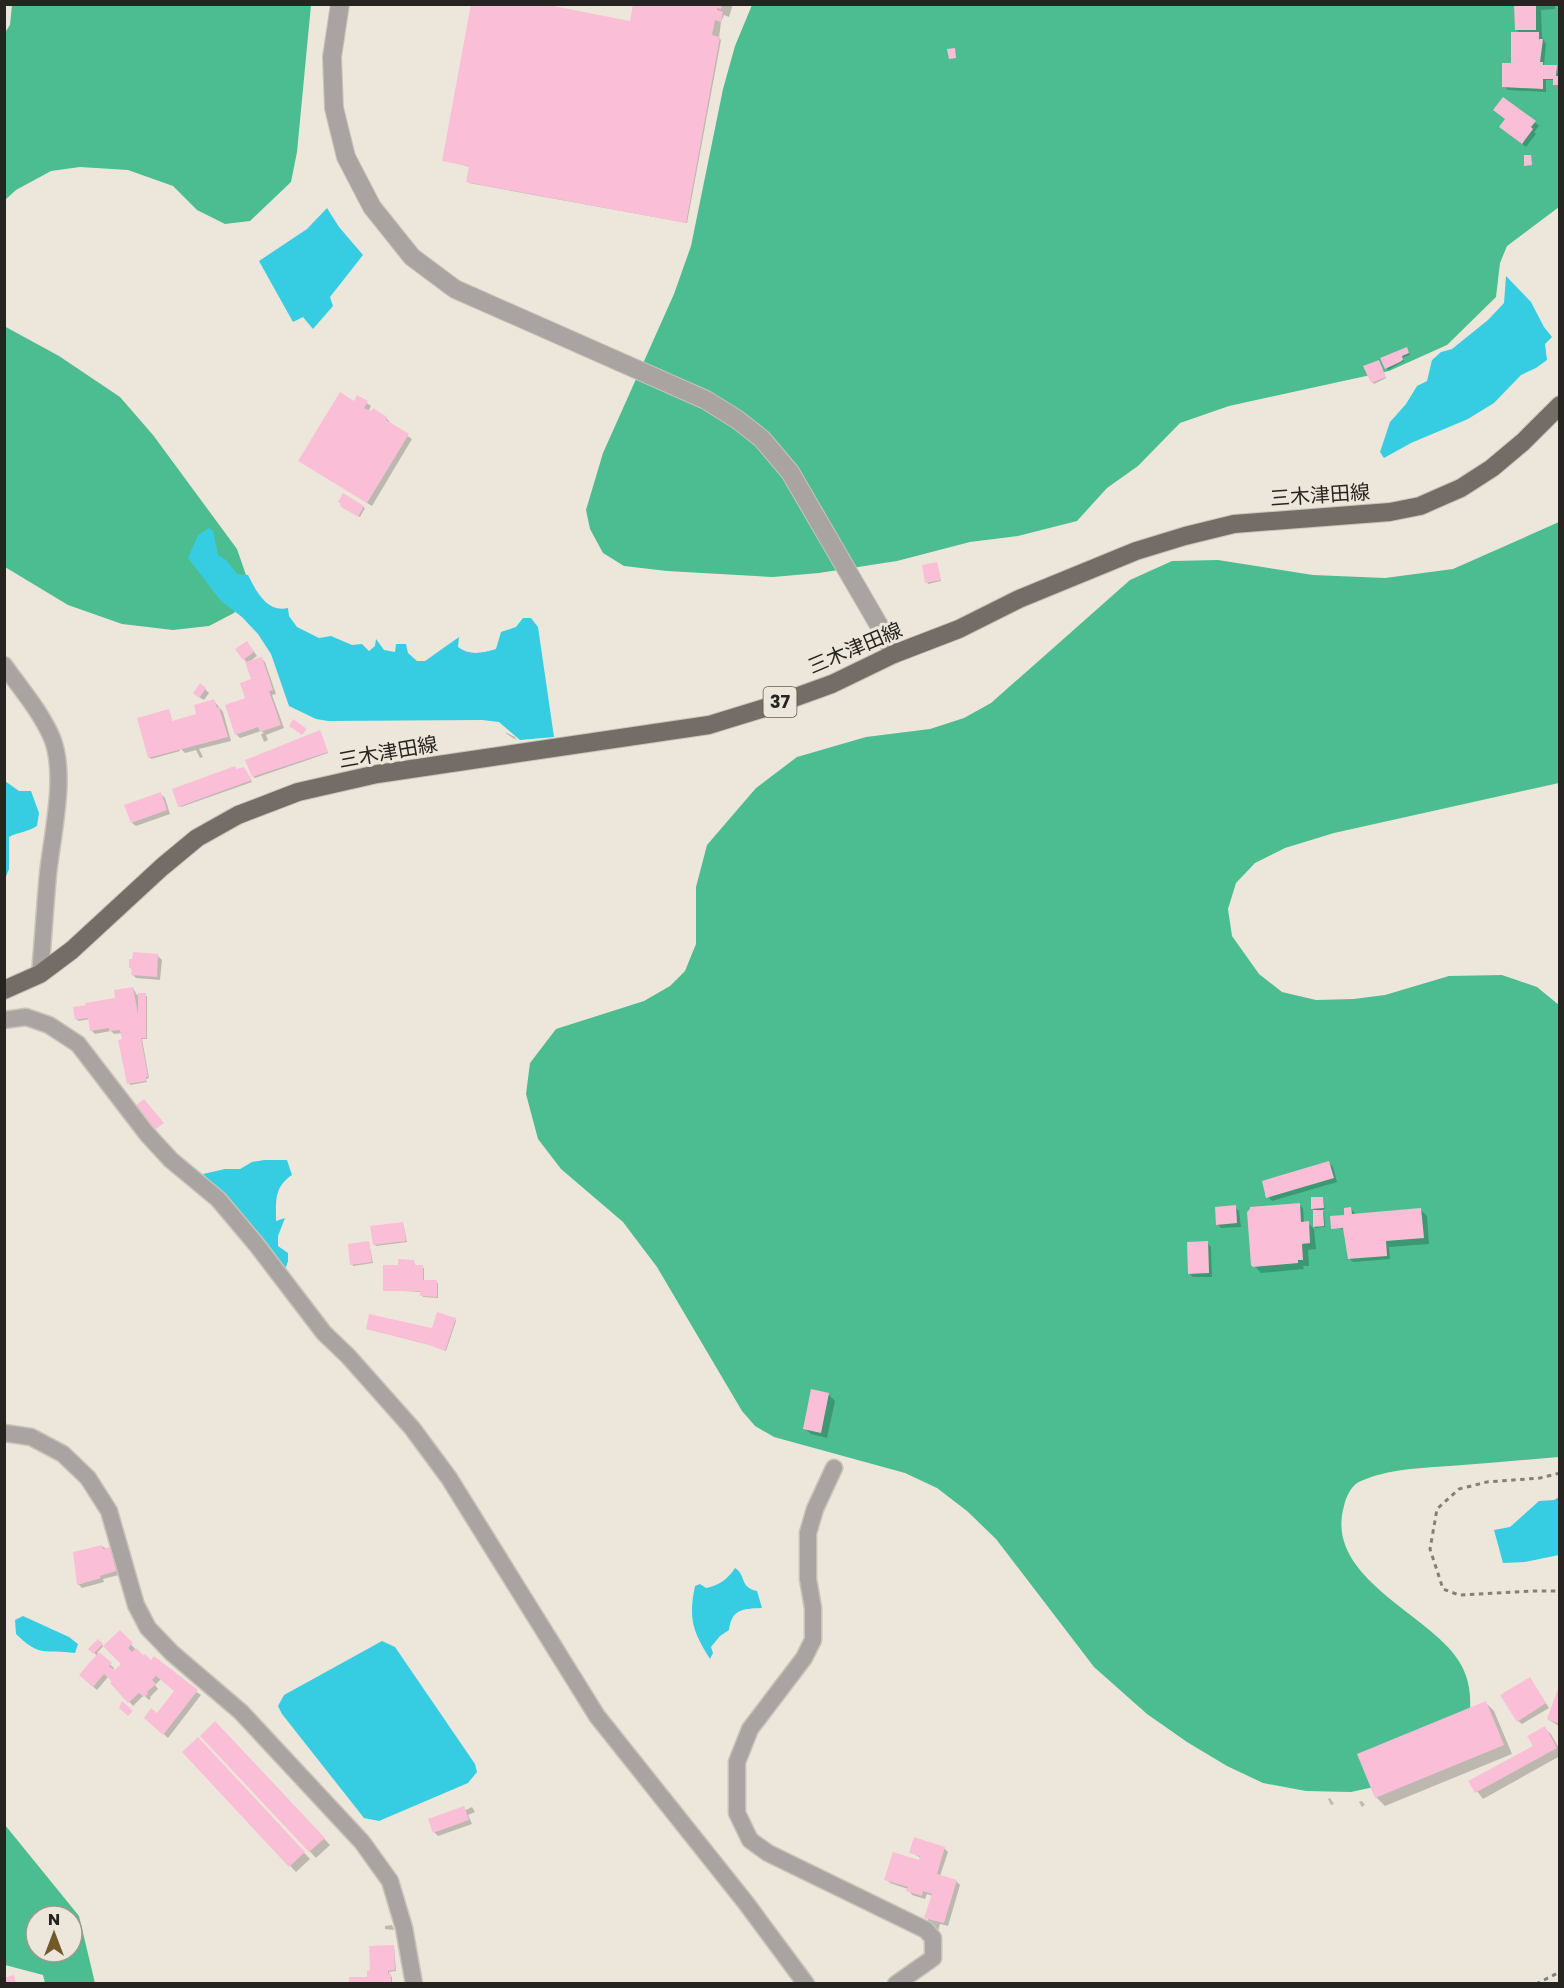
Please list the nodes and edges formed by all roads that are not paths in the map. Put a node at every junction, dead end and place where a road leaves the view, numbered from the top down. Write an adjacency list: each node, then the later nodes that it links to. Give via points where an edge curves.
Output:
1 (340, 4): 3 (street, via 332,57 334,108 346,157 372,207 412,257 454,289 706,400 762,439 790,472)
2 (1560, 405): 3 (main road, 三木津田線 / 37, via 1492,468 1461,488 1420,506 1234,524 1185,536 1136,551)
3 (894, 654): 5 (main road, 三木津田線 / 37, via 832,684 709,725 377,774 298,792 238,815 197,838)
4 (4, 666): 5 (street, via 37,712 52,738 58,759 57,810)
5 (40, 974): 6 (main road, 三木津田線 / 37)
6 (4, 990)
7 (4, 1020): 11 (street, via 26,1017 49,1025 78,1044 147,1134 218,1199 324,1333 412,1428 449,1478 597,1716)
8 (4, 1433): 10 (street, via 31,1437 63,1454 88,1478 109,1510 136,1605 148,1628 241,1712 362,1842 390,1881)
9 (834, 1468): 12 (street, via 808,1533 813,1640 804,1658 750,1729 737,1762 737,1813 750,1840 768,1853 926,1930 933,1938 933,1958)
10 (414, 1983)
11 (806, 1983)
12 (896, 1983)

